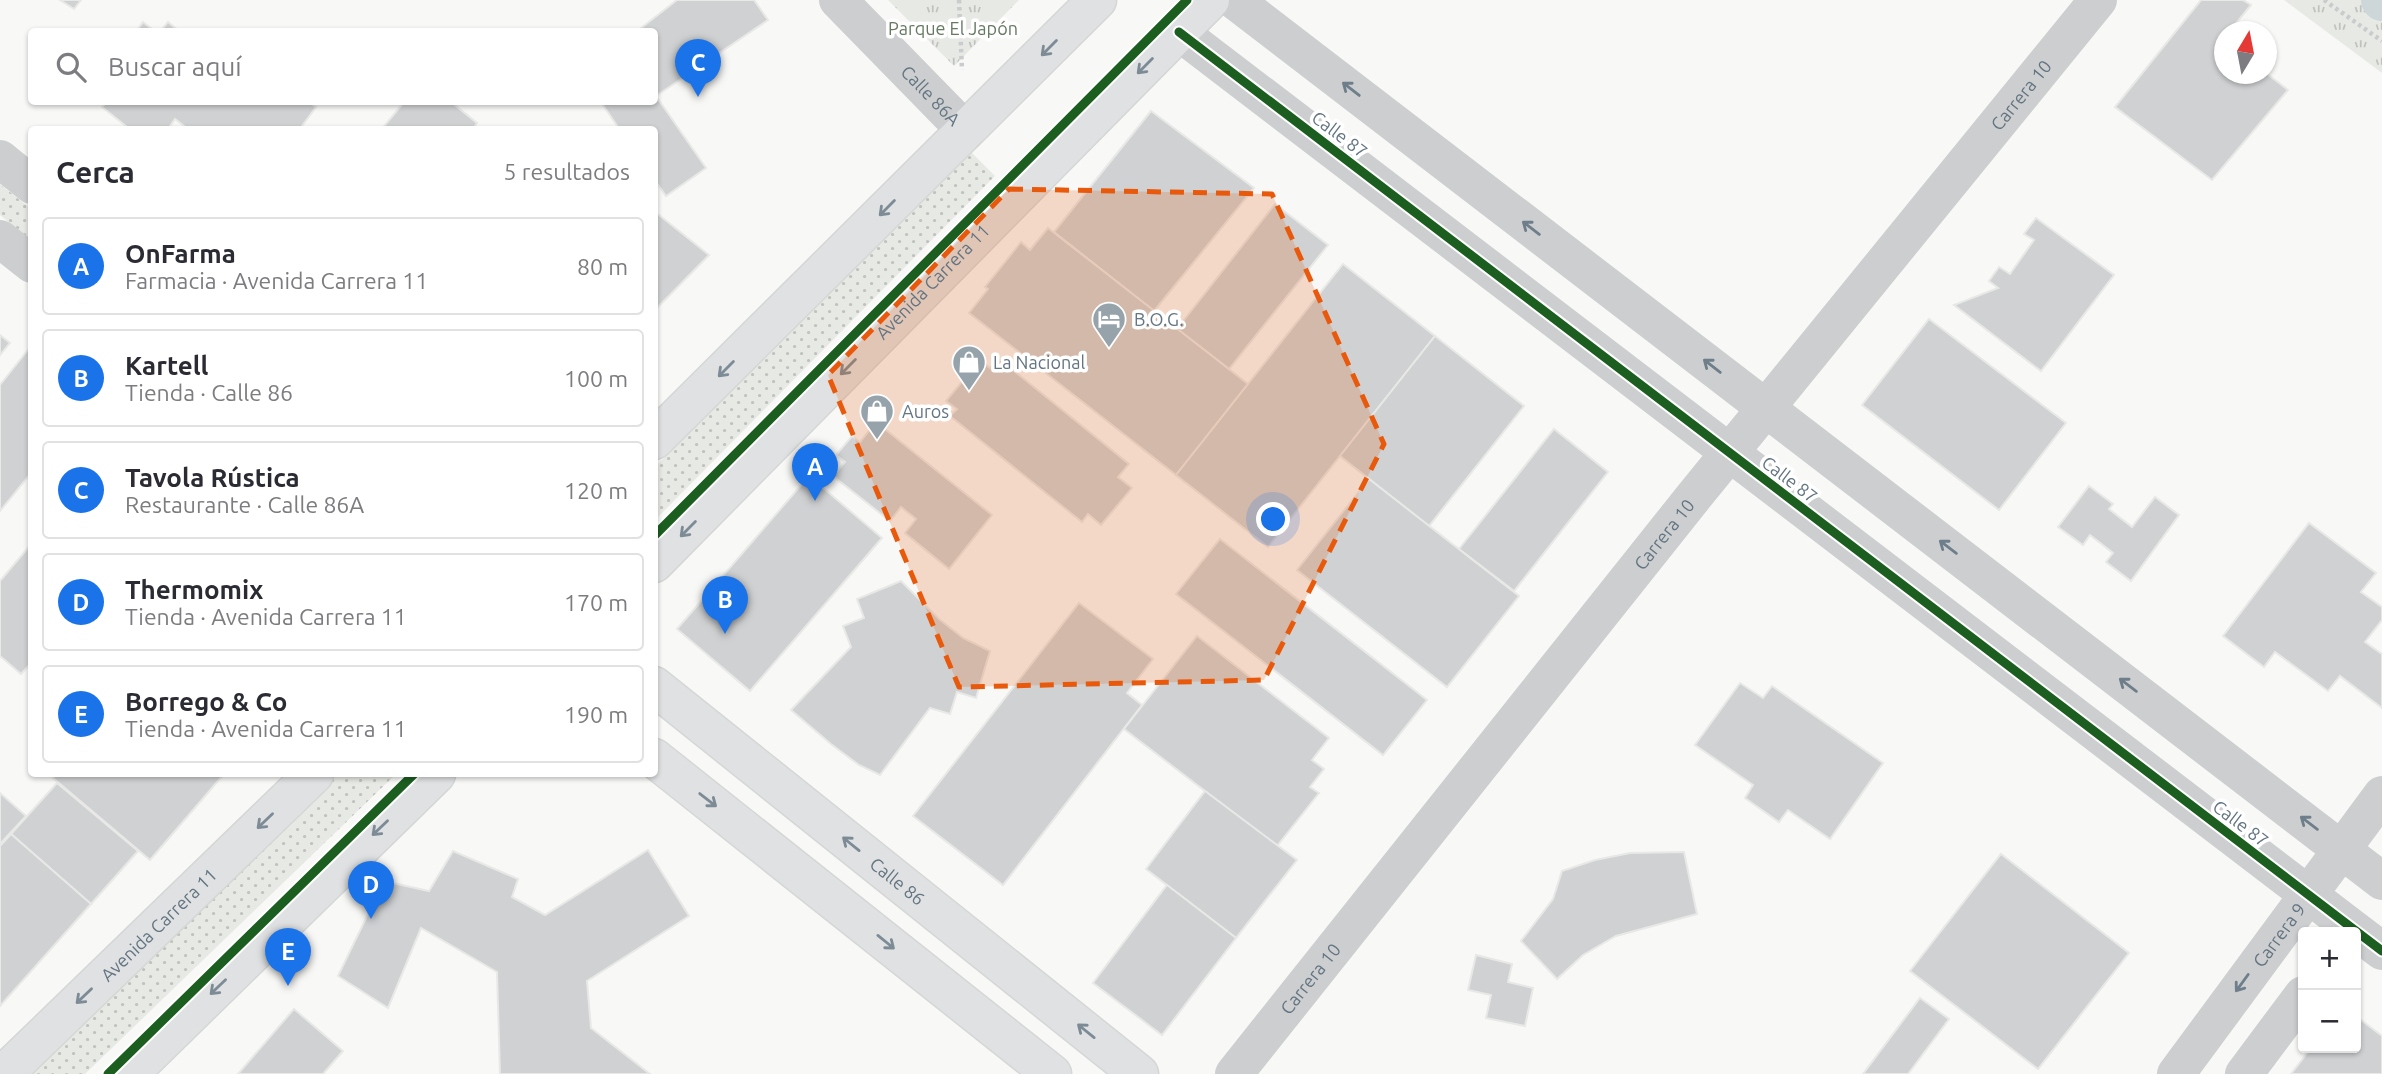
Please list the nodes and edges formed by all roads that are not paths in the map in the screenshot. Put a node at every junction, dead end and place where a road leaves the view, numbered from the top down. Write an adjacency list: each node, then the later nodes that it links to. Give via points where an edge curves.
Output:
1 (838, 0): 7 (street, Calle 86A)
2 (1097, 0): 7 (main road, one-way to 7)
3 (1210, 0): 6 (main road, Avenida Carrera 11)
4 (1234, 0): 12 (street, one-way to 4)
5 (2098, 0): 12 (street, Carrera 10)
6 (1179, 32): 14 (street, Calle 87); 15 (main road, Avenida Carrera 11, one-way to 15)
7 (966, 131): 13 (main road, one-way to 13)
8 (0, 159): 9 (street)
9 (28, 182)
10 (0, 239): 11 (street)
11 (28, 261)
12 (1766, 408): 14 (street, Carrera 10); 21 (street, one-way to 12)
13 (658, 436)
14 (1730, 453): 24 (street, Calle 87); 31 (street, Carrera 10)
15 (658, 558)
16 (658, 689): 30 (main road, Calle 86, one-way to 16)
17 (658, 761): 29 (main road, one-way to 29)
18 (311, 777): 27 (main road, Avenida Carrera 11, one-way to 27)
19 (433, 777): 28 (main road, one-way to 28)
20 (2382, 795): 21 (street, Carrera 9)
21 (2341, 849): 22 (street); 24 (street, Carrera 9)
22 (2382, 881)
23 (2382, 890): 25 (street)
24 (2307, 894): 25 (street, Calle 87); 32 (street, Carrera 9, one-way to 32)
25 (2362, 937)
26 (2298, 1002): 33 (street)
27 (4, 1074)
28 (129, 1074)
29 (1052, 1074)
30 (1139, 1074)
31 (1234, 1074)
32 (2176, 1074)
33 (2244, 1074)

